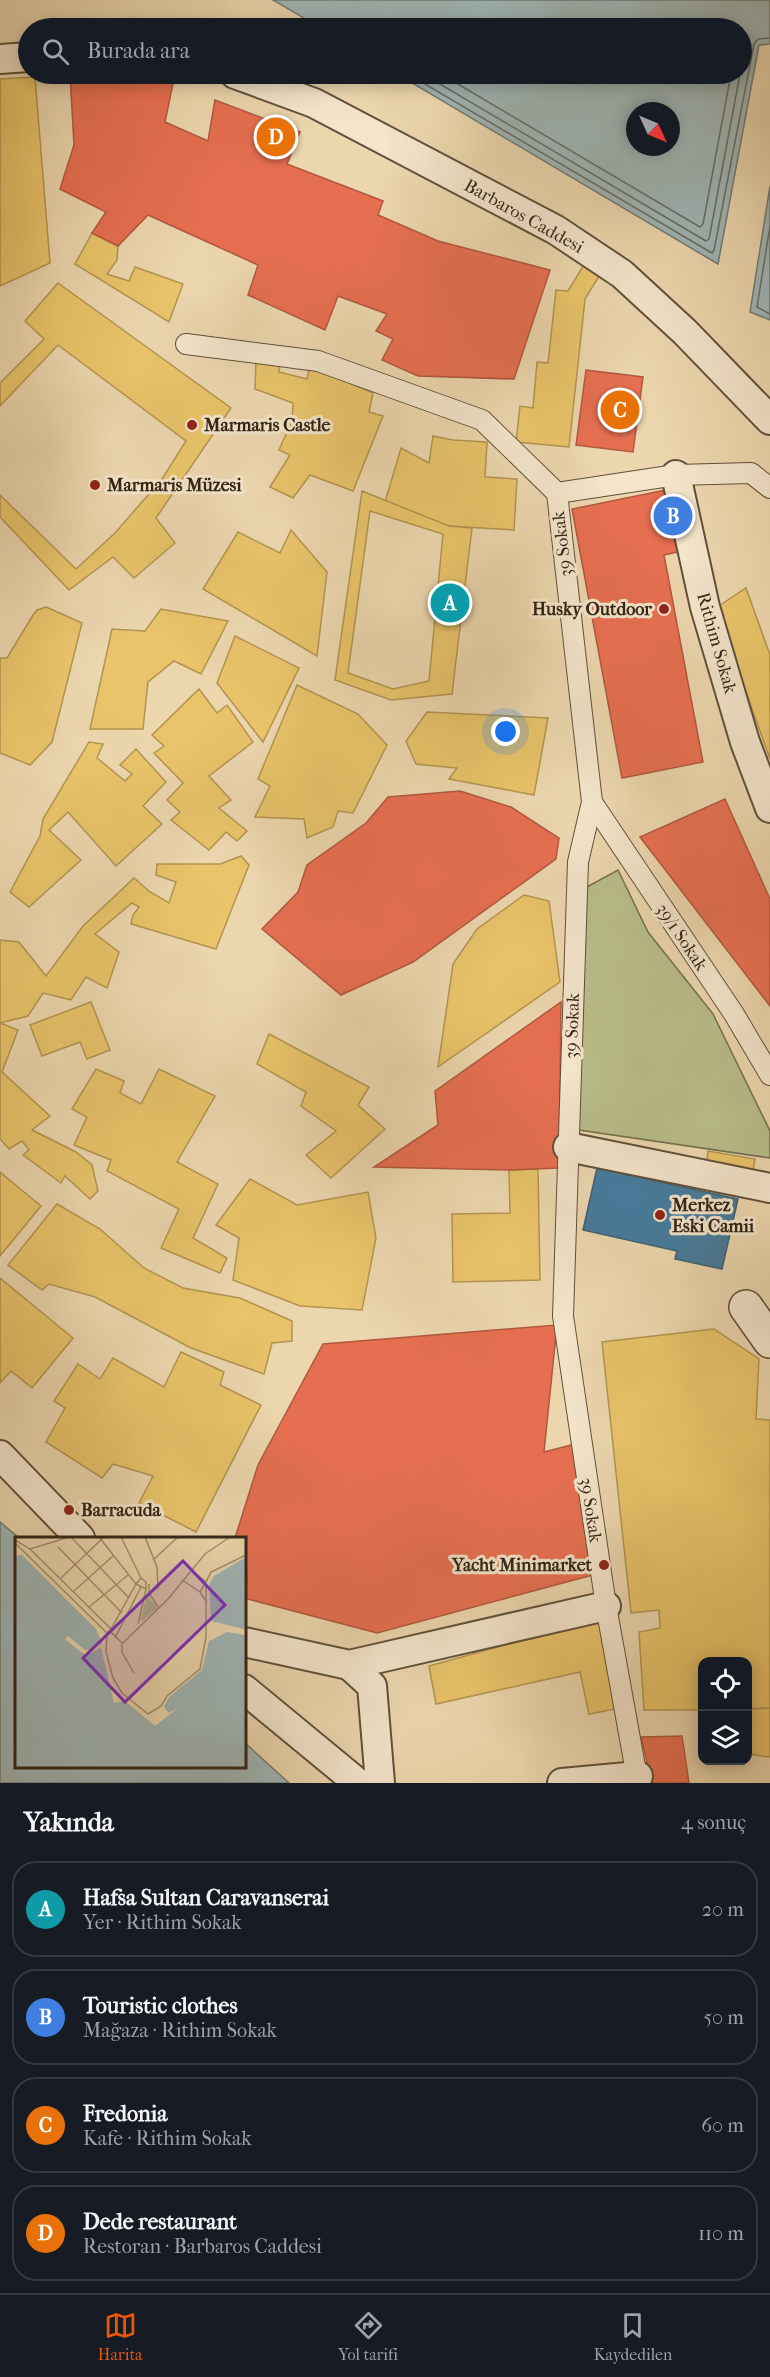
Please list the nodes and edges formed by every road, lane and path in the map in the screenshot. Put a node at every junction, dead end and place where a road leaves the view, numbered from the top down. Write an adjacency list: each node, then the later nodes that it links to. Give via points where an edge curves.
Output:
1 (18, 58): 2 (street)
2 (0, 60)
3 (262, 84): 5 (street, Barbaros Caddesi, via 314,103 556,230 622,274 686,332)
4 (186, 344): 8 (lane, via 318,361 482,420)
5 (770, 420)
6 (676, 475): 7 (lane, 39 Sokak, via 751,473); 8 (lane, 39 Sokak); 10 (street, Rithim Sokak, via 705,607 745,742)
7 (770, 488)
8 (556, 493): 9 (lane, 39 Sokak)
9 (592, 802): 11 (lane, 39/1 Sokak, via 734,1014); 12 (lane, 39 Sokak, via 578,862)
10 (770, 808)
11 (770, 1075)
12 (568, 1147): 13 (street); 18 (lane, 39 Sokak, via 563,1316)
13 (770, 1188)
14 (746, 1307): 15 (street)
15 (770, 1341)
16 (0, 1455): 17 (street)
17 (78, 1537)
18 (606, 1606): 20 (street); 22 (lane, 39 Sokak)
19 (246, 1642): 20 (street)
20 (349, 1665): 24 (street, via 372,1686)
21 (246, 1691): 23 (street)
22 (638, 1780): 25 (street)
23 (358, 1783)
24 (380, 1783)
25 (562, 1783)

